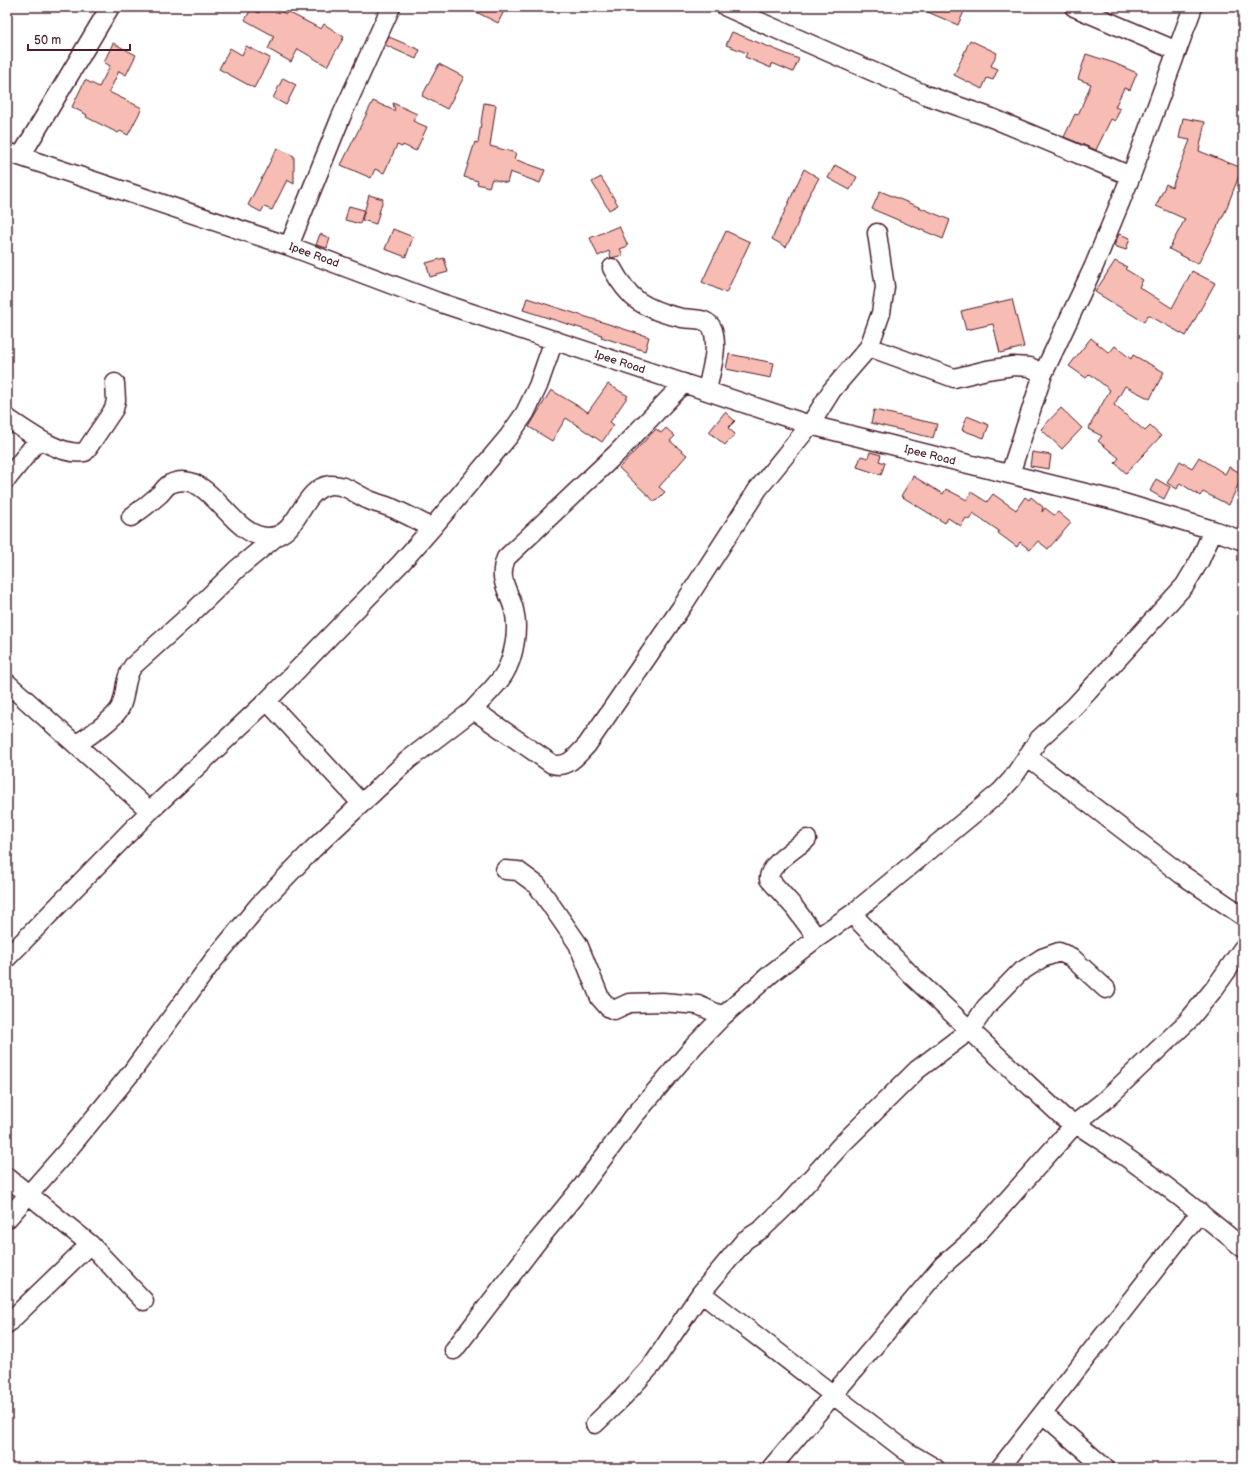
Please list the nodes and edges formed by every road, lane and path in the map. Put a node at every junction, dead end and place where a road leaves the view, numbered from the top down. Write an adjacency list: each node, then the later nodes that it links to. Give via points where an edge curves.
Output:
1 (110, 7): 7 (street)
2 (391, 7): 10 (street, via 341,117)
3 (726, 7): 8 (street, via 926,95 992,118)
4 (1074, 7): 6 (street)
5 (1193, 7): 6 (street)
6 (1177, 51): 8 (street)
7 (14, 154): 10 (street, Ipee Road)
8 (1131, 176): 14 (street, via 1094,266)
9 (877, 233): 13 (street, via 885,287 881,314)
10 (289, 246): 12 (street, Ipee Road, via 438,302)
11 (612, 268): 17 (street, via 618,280 639,302 670,315 693,318 710,325 714,352)
12 (554, 340): 16 (street, Ipee Road); 24 (street, via 538,386 525,413 509,436)
13 (869, 347): 14 (street, via 954,378 1013,366 1030,367); 19 (street, via 832,390)
14 (1043, 374): 21 (street)
15 (115, 383): 20 (street, via 114,409 85,452 77,454)
16 (684, 383): 17 (street, Ipee Road); 30 (street, via 616,454 506,558 502,568 502,580 515,611 512,651 504,675)
17 (707, 391): 19 (street, Ipee Road)
18 (7, 418): 20 (street)
19 (810, 425): 21 (street, Ipee Road); 30 (street, via 758,489 587,745 567,764 552,764)
20 (39, 439): 22 (street)
21 (1010, 474): 25 (street, Ipee Road, via 1114,500)
22 (7, 480)
23 (131, 517): 26 (street, via 169,484 181,481 201,487 236,522 249,531 267,537)
24 (432, 528): 26 (street, via 409,515 368,500 341,485 329,485 316,490 286,531); 29 (street)
25 (1213, 530): 27 (street, Ipee Road); 32 (street, via 1196,566 1172,601 1074,707 1039,739)
26 (277, 536): 31 (street, via 237,569 132,666 126,675 120,707 106,722)
27 (1243, 541)
28 (7, 683): 31 (street)
29 (267, 701): 33 (street); 34 (street)
30 (472, 711): 33 (street, via 408,760)
31 (76, 745): 34 (street)
32 (1027, 756): 37 (street, via 1012,779 995,796); 38 (street, via 1181,874)
33 (361, 803): 47 (street, via 313,849 255,911 212,962 131,1073)
34 (150, 811): 41 (street)
35 (807, 839): 39 (street, via 771,870 768,879 794,907)
36 (505, 870): 43 (street, via 518,871 537,885 578,944 600,998 608,1007 614,1010 629,1003 662,1002 698,1005)
37 (852, 914): 39 (street); 44 (street, via 912,976)
38 (1243, 916)
39 (817, 938): 43 (street)
40 (1243, 948): 45 (street, via 1187,1022 1104,1101)
41 (7, 958)
42 (1106, 989): 44 (street, via 1071,957 1059,952 1042,958 1019,973 999,992)
43 (723, 1016): 55 (street, via 634,1116)
44 (970, 1030): 45 (street, via 1062,1117); 52 (street, via 917,1070 842,1143 786,1206 762,1229 745,1240)
45 (1076, 1124): 48 (street, via 1135,1163); 56 (street, via 972,1240 943,1265)
46 (7, 1176): 47 (street)
47 (29, 1196): 49 (street); 50 (street)
48 (1200, 1212): 51 (street); 57 (street)
49 (7, 1218)
50 (90, 1244): 53 (street); 54 (street)
51 (1242, 1246)
52 (701, 1293): 56 (street); 58 (street, via 652,1365)
53 (144, 1301)
54 (7, 1324)
55 (454, 1350)
56 (832, 1396): 59 (street); 60 (street, via 906,1451)
57 (1043, 1414): 61 (street); 62 (street)
58 (595, 1424)
59 (771, 1468)
60 (935, 1468)
61 (1000, 1468)
62 (1105, 1468)

